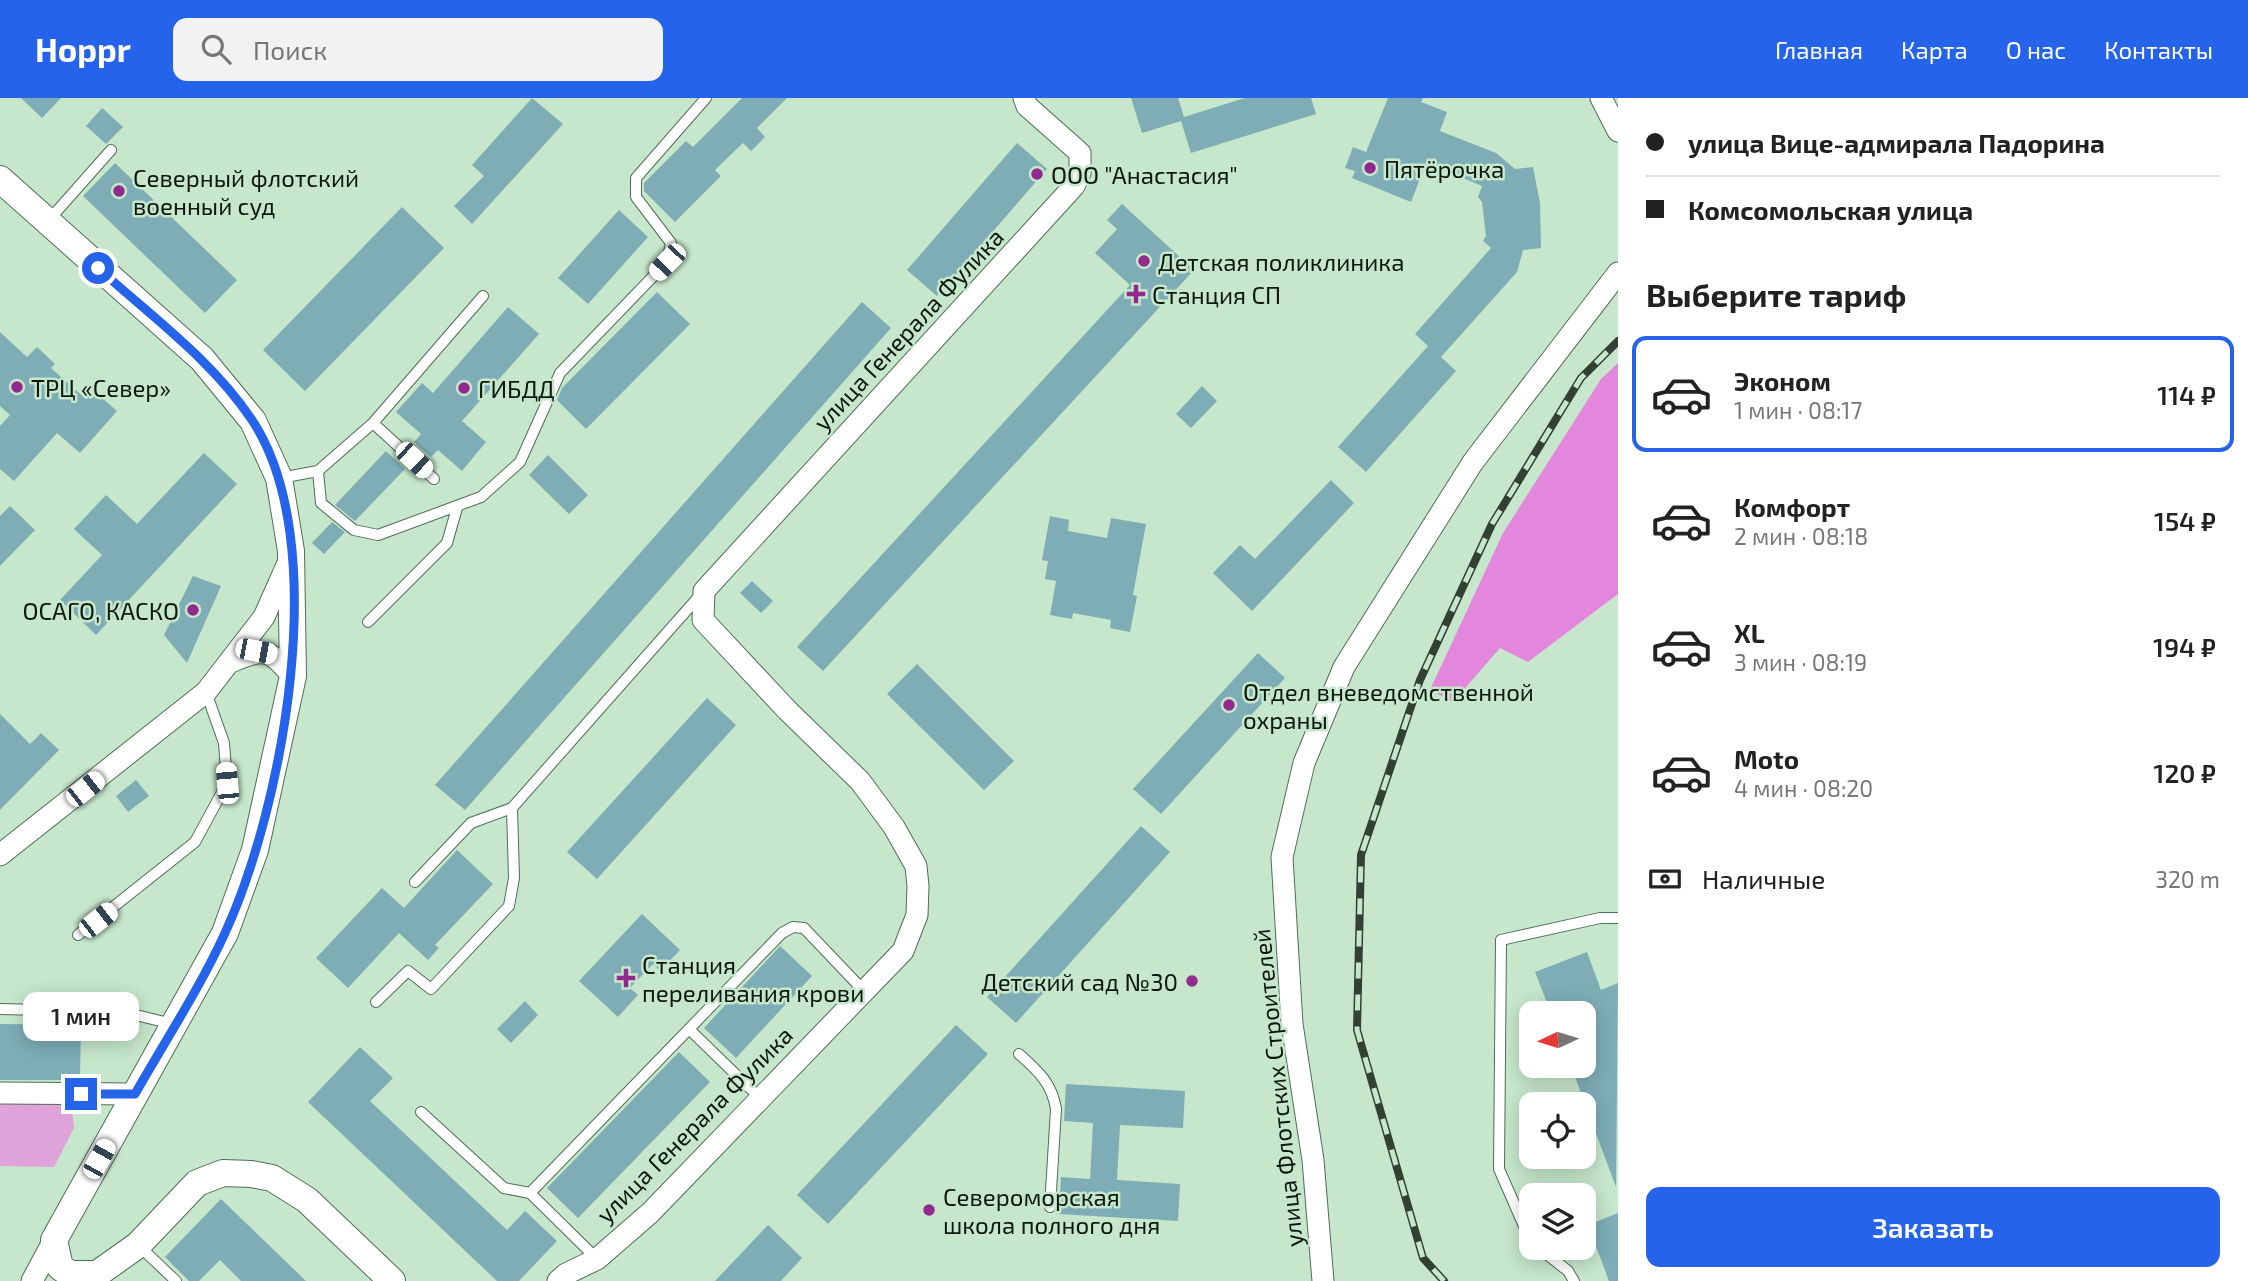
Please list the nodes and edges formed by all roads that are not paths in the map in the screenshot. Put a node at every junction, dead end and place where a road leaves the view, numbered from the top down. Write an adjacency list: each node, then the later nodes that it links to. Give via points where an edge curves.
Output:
1 (706, 98): 14 (lane, via 636,178 636,197 671,243 667,262 560,373 520,463 481,497)
2 (1024, 98): 16 (street, улица Генерала Фулика, via 1027,106 1080,153 1080,173 1074,186)
3 (1601, 98): 4 (street)
4 (1618, 131)
5 (111, 150): 7 (lane)
6 (6, 189): 7 (street)
7 (47, 222): 12 (street, via 202,359 253,421)
8 (1618, 273): 48 (street, улица Флотских Строителей, via 1474,462 1344,667 1304,763 1282,857 1292,1024 1313,1160)
9 (483, 296): 10 (lane)
10 (373, 423): 11 (lane); 13 (lane)
11 (318, 471): 12 (lane); 14 (lane, via 321,503 354,530 378,535)
12 (279, 478): 15 (street)
13 (434, 479)
14 (457, 508): 17 (lane, via 447,543)
15 (292, 551): 18 (street, via 264,617); 19 (street)
16 (704, 591): 21 (lane, улица Генерала Фулика); 26 (street, улица Генерала Фулика, via 703,620 860,781 916,866 917,915 903,951)
17 (368, 621)
18 (233, 661): 19 (street, via 256,651 273,654); 20 (street)
19 (293, 676): 29 (street, via 255,850 225,933)
20 (206, 692): 22 (street); 25 (lane, via 224,743 227,783 195,842)
21 (512, 808): 23 (lane, via 471,823); 27 (lane, via 514,878 509,906 431,989 408,971)
22 (0, 855)
23 (415, 883)
24 (1618, 918): 38 (lane, via 1501,940 1499,1169)
25 (78, 935)
26 (863, 990): 30 (lane, via 804,928 793,927); 34 (street, улица Генерала Фулика)
27 (376, 1002)
28 (0, 1009): 29 (lane, via 124,1012)
29 (175, 1024): 33 (street)
30 (689, 1029): 34 (lane); 36 (lane)
31 (1019, 1055): 37 (lane, via 1045,1078 1054,1095)
32 (0, 1093): 33 (street)
33 (135, 1094): 39 (street)
34 (759, 1097): 41 (street, улица Генерала Фулика, via 650,1213)
35 (421, 1112): 36 (lane, via 504,1188)
36 (530, 1193): 41 (lane)
37 (1050, 1207)
38 (1519, 1215)
39 (54, 1240): 43 (street, via 60,1267 70,1275); 44 (street)
40 (138, 1245): 43 (street); 45 (lane); 46 (street, via 197,1183 223,1173 251,1174 272,1178 307,1200)
41 (597, 1259): 47 (street, улица Генерала Фулика)
42 (1555, 1260): 49 (lane)
43 (93, 1278)
44 (32, 1281)
45 (176, 1281)
46 (392, 1281)
47 (558, 1281)
48 (1323, 1281)
49 (1574, 1281)

